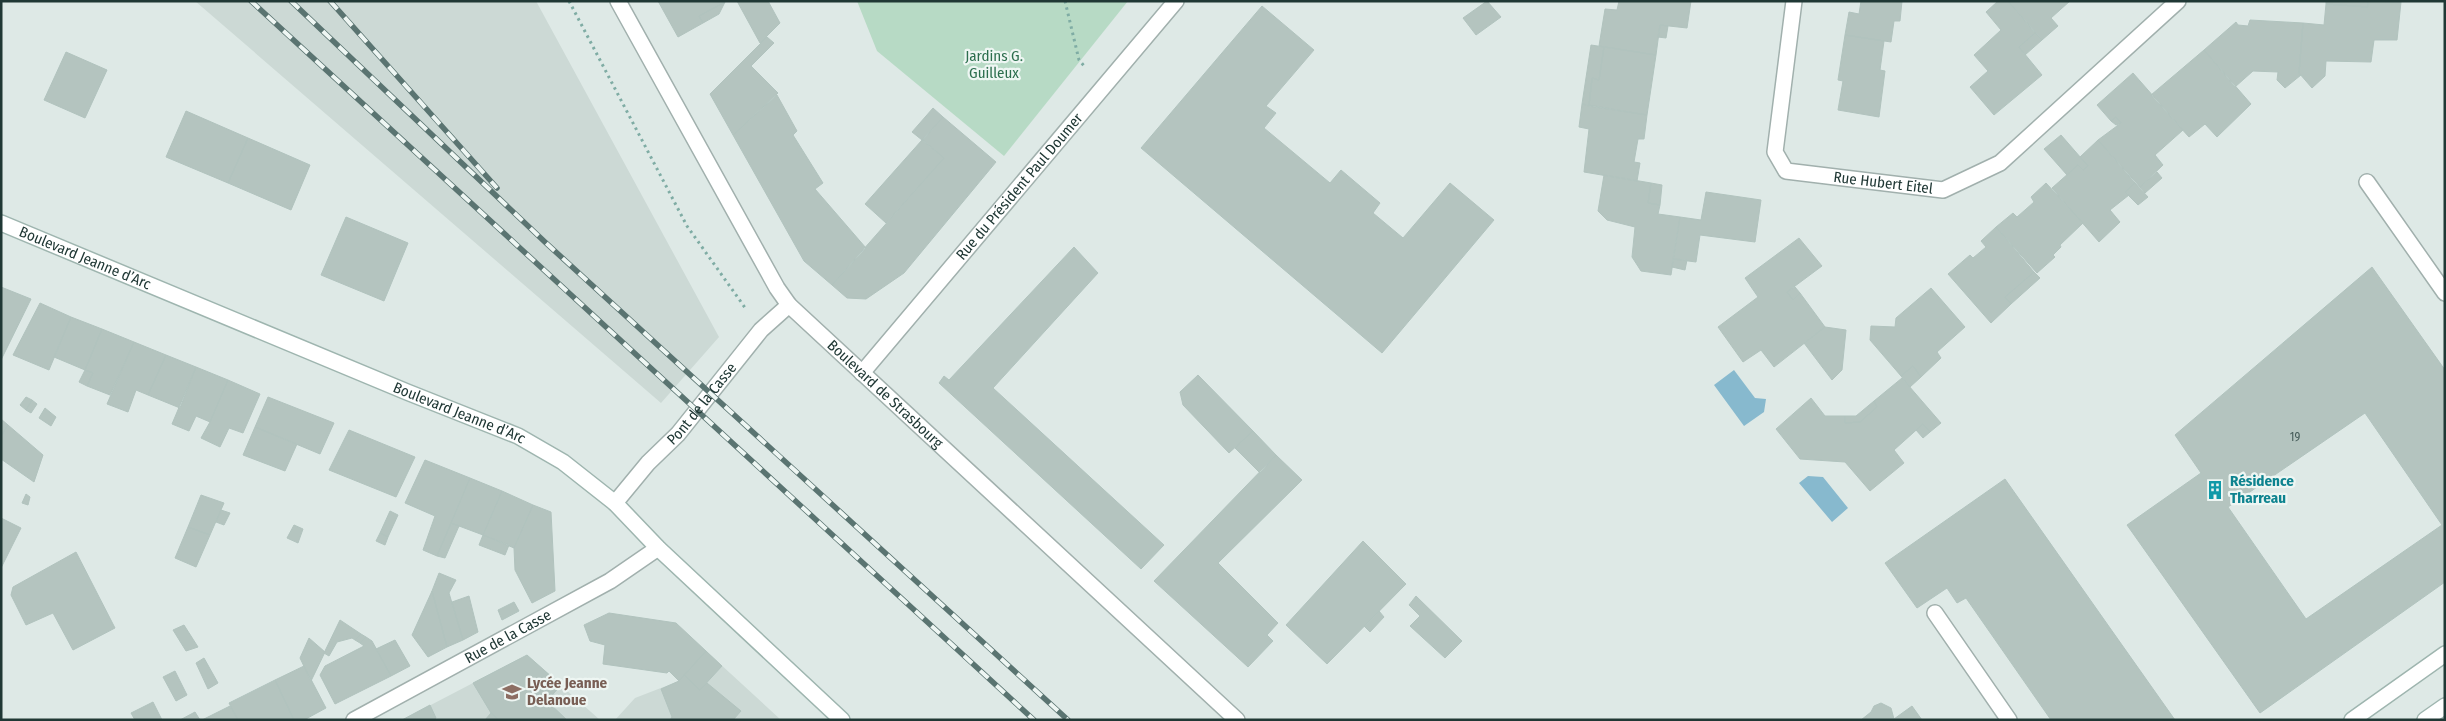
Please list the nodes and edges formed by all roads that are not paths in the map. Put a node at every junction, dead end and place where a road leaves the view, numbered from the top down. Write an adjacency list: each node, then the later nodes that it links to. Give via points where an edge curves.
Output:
1 (618, 1): 8 (street, Boulevard de Strasbourg)
2 (1176, 1): 9 (street, Rue du Président Paul Doumer)
3 (1794, 1): 4 (street, Rue Hubert Eitel, via 1775,152 1786,171 1943,190 2000,163)
4 (2178, 1)
5 (2367, 182): 7 (street)
6 (1, 223): 10 (street, Boulevard Jeanne d’Arc, via 518,436 563,462)
7 (2445, 293)
8 (789, 305): 9 (street, Boulevard de Strasbourg); 10 (street, Pont de la Casse, via 761,330 678,434 648,463)
9 (862, 373): 17 (street, Boulevard de Strasbourg)
10 (615, 503): 11 (street, Boulevard Jeanne d’Arc)
11 (658, 548): 15 (street, Rue de la Casse, via 610,581); 16 (street, Boulevard Jeanne d’Arc)
12 (1935, 613): 18 (street)
13 (2445, 654): 19 (street)
14 (2445, 706): 20 (street)
15 (354, 720)
16 (842, 720)
17 (1237, 720)
18 (2009, 720)
19 (2352, 720)
20 (2425, 720)

